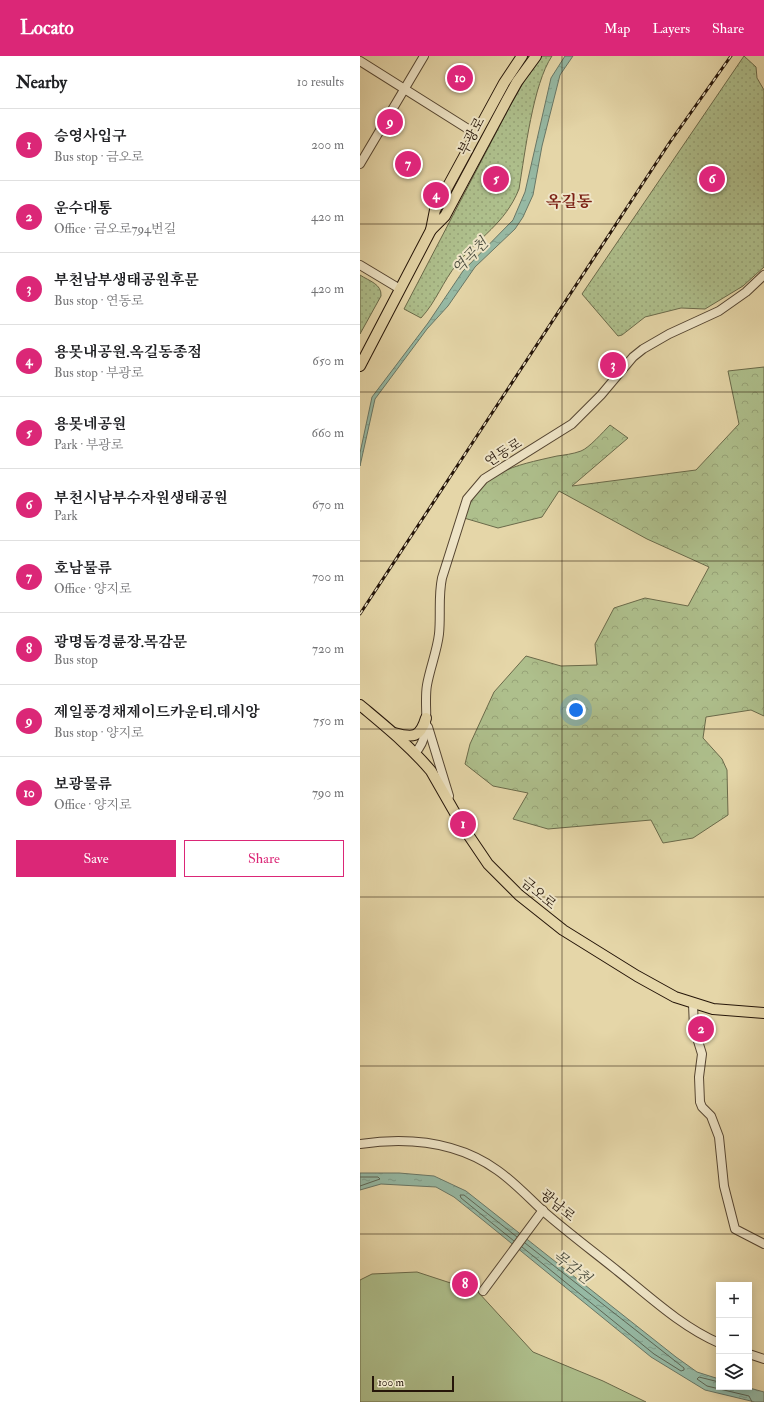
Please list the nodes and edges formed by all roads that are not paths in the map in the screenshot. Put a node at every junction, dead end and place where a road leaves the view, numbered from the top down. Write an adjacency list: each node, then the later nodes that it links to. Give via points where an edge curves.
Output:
1 (424, 56): 5 (street)
2 (522, 56): 6 (main road, 부광로)
3 (536, 56): 8 (main road, 부광로, via 507,100 445,216)
4 (360, 61): 5 (street)
5 (404, 88): 6 (street); 7 (street)
6 (476, 134): 8 (main road, 부광로, via 435,210)
7 (360, 164)
8 (431, 230): 11 (main road, 부광로)
9 (360, 264): 11 (street)
10 (764, 275): 14 (street, 연동로, via 746,292 719,311 669,334 633,357 572,424 484,479 467,499 439,592 439,634 427,685)
11 (400, 289): 12 (main road, 부광로)
12 (360, 366)
13 (360, 705): 15 (main road, 금오로)
14 (426, 718): 15 (main road, via 423,730 415,735 410,737); 16 (street, 연동로, via 424,739); 17 (street)
15 (393, 733): 16 (main road, 금오로)
16 (415, 753): 17 (main road, 금오로, via 431,772)
17 (452, 808): 18 (main road, 금오로, via 488,864 537,910 563,930 637,976)
18 (693, 1004): 19 (main road, 금오로, via 725,1011); 22 (street, via 694,1028 702,1054 699,1076 700,1102 711,1116 719,1137 724,1186 735,1229)
19 (764, 1013)
20 (360, 1144): 21 (street, 광남로, via 406,1140 432,1143 460,1151 498,1170)
21 (543, 1210): 23 (street); 24 (street, 광남로, via 667,1311 692,1329)
22 (764, 1244)
23 (483, 1291)
24 (716, 1341)
25 (752, 1355): 26 (street)
26 (764, 1358)

